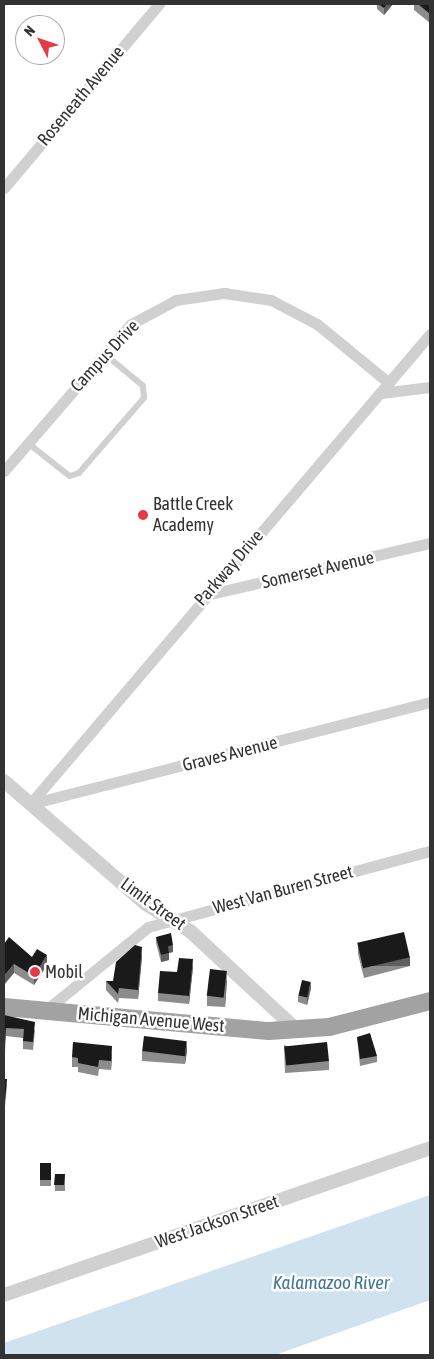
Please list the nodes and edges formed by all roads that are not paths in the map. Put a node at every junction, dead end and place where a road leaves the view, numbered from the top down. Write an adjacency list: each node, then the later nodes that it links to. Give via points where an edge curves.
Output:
1 (159, 4): 2 (street, Roseneath Avenue)
2 (4, 188)
3 (430, 334): 5 (street, Parkway Drive)
4 (104, 354): 5 (street, Campus Drive, via 131,324 161,306 199,295 248,295 295,310); 8 (street, Campus Drive); 8 (lane, via 143,386 144,398 79,473 70,476)
5 (389, 383): 7 (street, Parkway Drive)
6 (430, 387): 7 (street)
7 (381, 393): 11 (street, Parkway Drive)
8 (28, 443): 9 (street, Campus Drive)
9 (4, 472)
10 (430, 543): 11 (street, Somerset Avenue)
11 (206, 595): 14 (street, Parkway Drive)
12 (430, 702): 14 (street, Graves Avenue)
13 (4, 781): 14 (street, Limit Street)
14 (30, 804): 16 (street, Limit Street)
15 (430, 851): 16 (street, West Van Buren Street)
16 (170, 919): 19 (street, West Van Buren Street, via 131,939); 20 (street, Limit Street, via 190,931)
17 (430, 1001): 20 (highway, Michigan Avenue West, via 329,1027)
18 (4, 1007): 19 (highway, Michigan Avenue West)
19 (46, 1010): 20 (highway, Michigan Avenue West)
20 (298, 1031)
21 (430, 1148): 22 (street, West Jackson Street)
22 (4, 1295)

